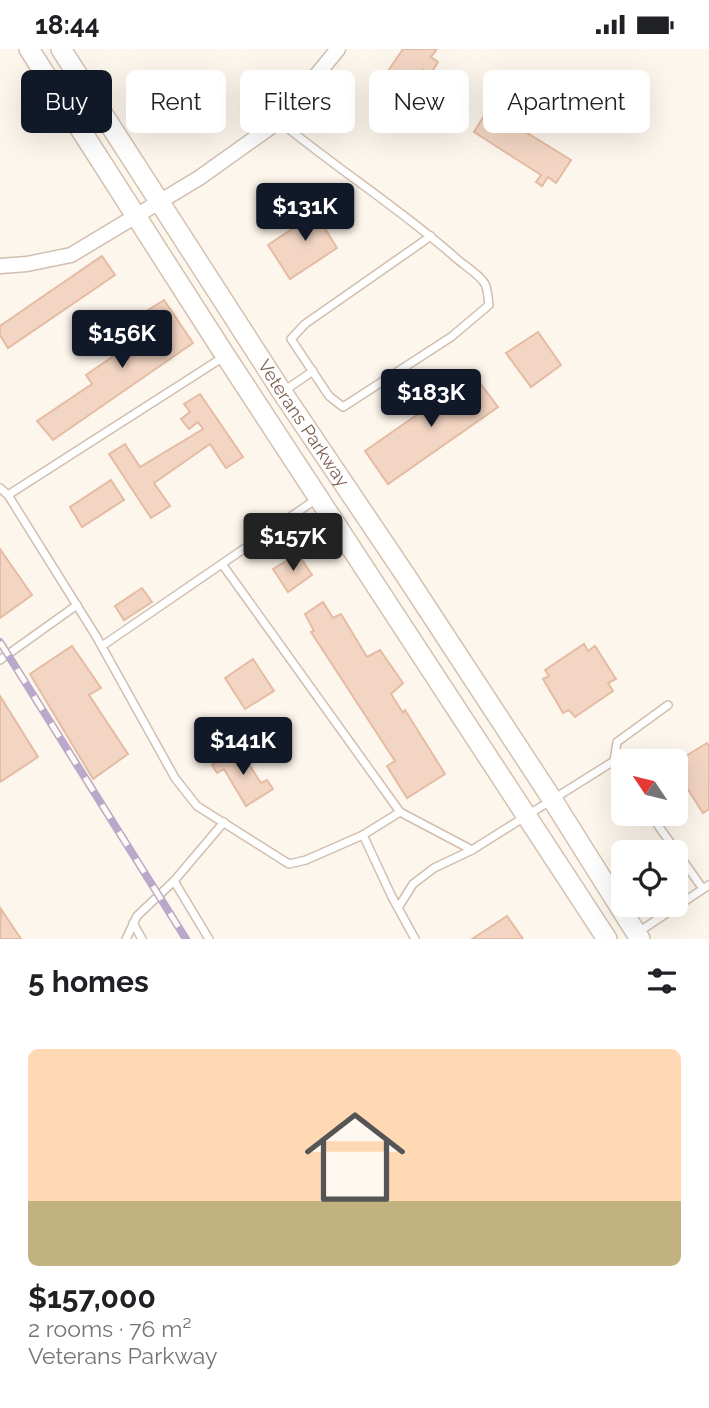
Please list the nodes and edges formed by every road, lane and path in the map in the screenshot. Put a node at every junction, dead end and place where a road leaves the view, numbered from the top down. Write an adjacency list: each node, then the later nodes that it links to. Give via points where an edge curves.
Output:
1 (29, 49): 8 (main road, Veterans Parkway)
2 (61, 49): 7 (main road, Veterans Parkway)
3 (338, 49): 4 (street)
4 (321, 70)
5 (262, 133): 7 (street)
6 (294, 133): 9 (lane)
7 (160, 202): 8 (street); 13 (main road, Veterans Parkway)
8 (136, 218): 10 (street, via 71,255); 11 (main road, Veterans Parkway)
9 (430, 236): 12 (lane, via 305,324 291,339); 12 (lane, via 484,283 489,305 451,337 343,407 329,396)
10 (0, 265)
11 (225, 355): 15 (lane); 16 (main road, Veterans Parkway)
12 (313, 371): 13 (lane)
13 (282, 392): 24 (main road, Veterans Parkway)
14 (0, 488): 15 (lane)
15 (8, 495): 18 (lane)
16 (318, 498): 17 (lane); 26 (main road, Veterans Parkway)
17 (222, 563): 19 (lane); 25 (lane)
18 (77, 605): 19 (lane); 20 (lane)
19 (102, 646): 27 (lane, via 175,778 197,806)
20 (0, 660)
21 (668, 705): 22 (lane, via 617,742)
22 (616, 749)
23 (611, 763): 24 (lane)
24 (552, 799): 26 (lane); 35 (main road, Veterans Parkway)
25 (400, 812): 29 (lane); 30 (lane)
26 (527, 815): 30 (lane); 40 (main road, Veterans Parkway)
27 (225, 822): 29 (lane, via 289,864); 31 (lane)
28 (659, 826): 32 (lane)
29 (363, 835): 33 (lane)
30 (472, 850): 33 (lane, via 413,884)
31 (174, 881): 34 (lane); 38 (lane)
32 (706, 887): 35 (lane)
33 (398, 908): 39 (lane)
34 (134, 923): 36 (lane); 37 (lane)
35 (638, 936)
36 (126, 939)
37 (142, 939)
38 (209, 939)
39 (415, 939)
40 (607, 939)

